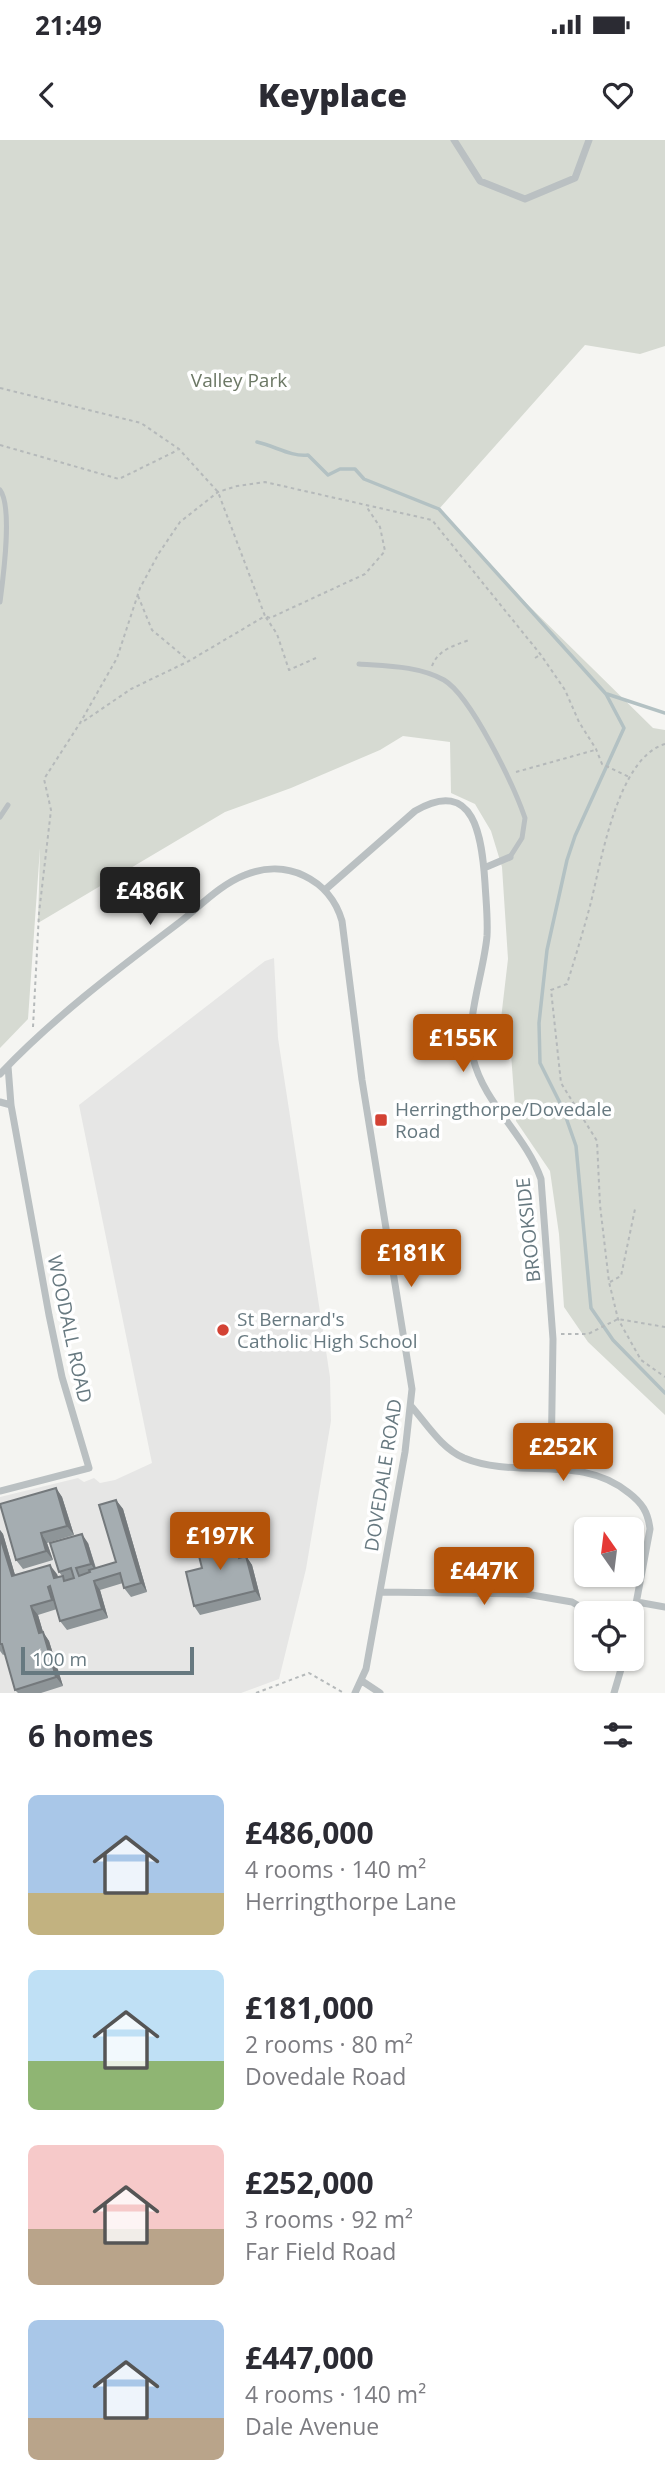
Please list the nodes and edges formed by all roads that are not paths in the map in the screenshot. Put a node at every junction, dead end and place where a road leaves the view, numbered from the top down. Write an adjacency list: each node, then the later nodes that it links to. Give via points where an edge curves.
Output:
1 (454, 140): 2 (street, via 481,181 525,199 575,178)
2 (589, 140)
3 (0, 490): 4 (lane, via 6,502)
4 (0, 602)
5 (359, 664): 8 (lane, via 429,674 444,680 466,700 525,818 522,838)
6 (8, 805): 7 (lane)
7 (0, 817)
8 (510, 857): 9 (street)
9 (484, 868): 10 (street, BROOKSIDE, via 474,817 457,803 442,800 415,811); 16 (street, BROOKSIDE, via 487,938 472,1055 483,1084 530,1154 541,1179 553,1334)
10 (326, 889): 11 (street, via 289,871 273,869 243,876 148,946 35,1038); 15 (street, DOVEDALE ROAD, via 342,921 362,1080 410,1372)
11 (8, 1066): 12 (street); 14 (street, WOODALL ROAD)
12 (0, 1074)
13 (0, 1102): 14 (street)
14 (11, 1105): 17 (street, WOODALL ROAD, via 62,1377 89,1468)
15 (411, 1406): 16 (street, via 447,1448 462,1457 512,1468); 18 (street, DOVEDALE ROAD)
16 (551, 1468): 19 (street, via 606,1478 639,1501 648,1514 650,1528)
17 (0, 1491)
18 (380, 1591): 20 (street, via 526,1594); 24 (street, DOVEDALE ROAD)
19 (636, 1601)
20 (574, 1603)
21 (644, 1603): 22 (street)
22 (665, 1607)
23 (620, 1671): 27 (street)
24 (362, 1681): 25 (street, DOVEDALE ROAD); 26 (street)
25 (355, 1693)
26 (380, 1693)
27 (614, 1693)

